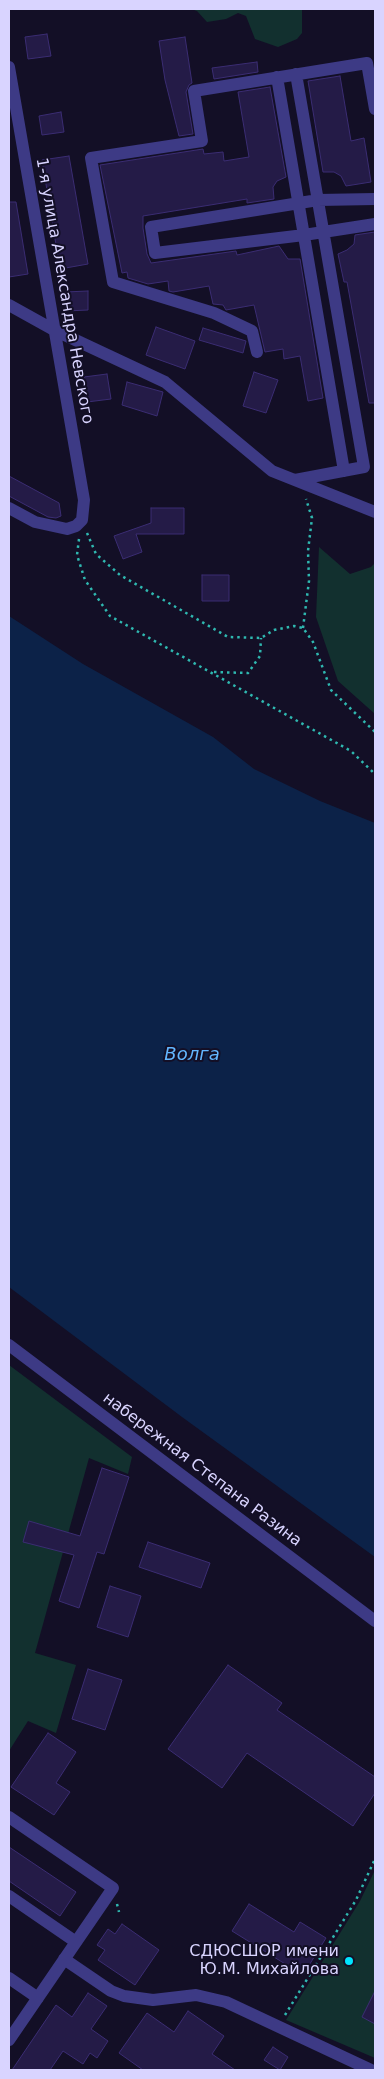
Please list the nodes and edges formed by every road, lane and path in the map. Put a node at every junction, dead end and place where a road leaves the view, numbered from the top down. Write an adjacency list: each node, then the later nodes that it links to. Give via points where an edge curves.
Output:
1 (9, 67): 12 (street, 1-я улица Александра Невского)
2 (296, 74): 3 (street); 4 (street, via 367,63); 6 (street)
3 (277, 77): 7 (street); 13 (street, via 194,91 202,141 91,158 113,282 214,313 252,331)
4 (375, 109)
5 (375, 199): 6 (street)
6 (318, 200): 7 (street); 9 (street)
7 (299, 205): 10 (street); 10 (street, via 151,227 155,253)
8 (375, 224): 9 (street)
9 (323, 231): 10 (street); 14 (street, via 364,467)
10 (304, 235): 14 (street)
11 (9, 305): 12 (street)
12 (54, 330): 15 (street, via 165,382 272,471); 18 (street, 1-я улица Александра Невского, via 84,500)
13 (257, 352)
14 (344, 471): 15 (street)
15 (295, 480): 17 (street); 19 (path, via 312,518)
16 (9, 508): 18 (street, via 35,522 55,527 68,529)
17 (375, 512)
18 (82, 520): 20 (path, via 96,554 120,575 228,637); 21 (path, via 77,555 85,580 110,616)
19 (303, 628): 20 (path, via 294,626 274,630); 22 (path, via 313,642 331,690)
20 (261, 638): 21 (path, via 260,656 248,673)
21 (212, 672): 23 (path, via 350,751)
22 (375, 732)
23 (375, 774)
24 (9, 1345): 25 (street, набережная Степана Разина)
25 (375, 1620)
26 (9, 1817): 29 (street, via 113,1888)
27 (375, 1859): 33 (path, via 356,1900)
28 (9, 1896): 29 (street)
29 (76, 1942): 30 (street)
30 (64, 1959): 32 (street); 33 (street, via 124,1996 143,2000 186,1995 212,1997)
31 (9, 1978): 32 (street)
32 (38, 1998): 34 (street)
33 (277, 2027): 35 (street)
34 (9, 2040)
35 (371, 2070)

